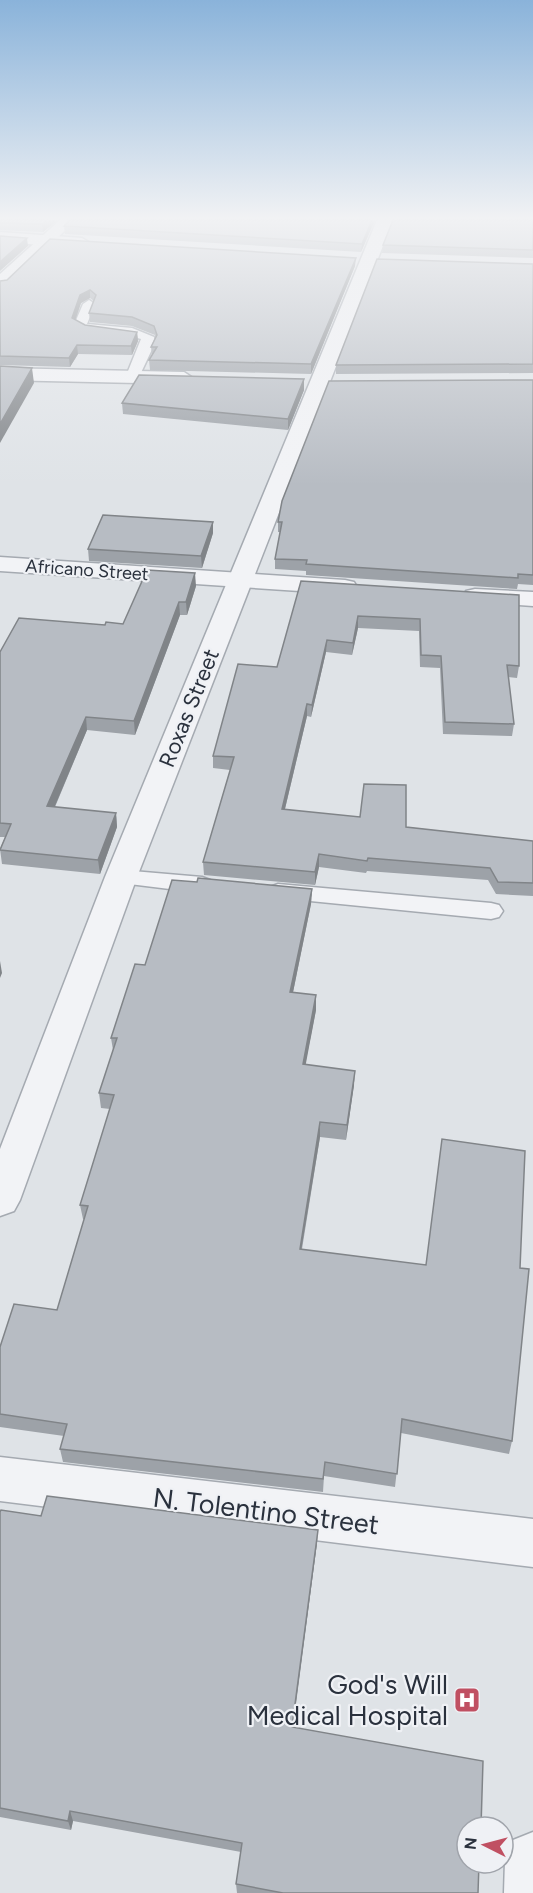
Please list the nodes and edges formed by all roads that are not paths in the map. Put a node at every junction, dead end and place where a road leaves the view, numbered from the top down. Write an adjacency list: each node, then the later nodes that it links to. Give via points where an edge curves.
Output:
1 (87, 308): 4 (lane, via 81,318 83,328 147,337)
2 (347, 308): 7 (street, Roxas Street)
3 (0, 374): 4 (street)
4 (133, 376): 5 (street)
5 (203, 378)
6 (0, 564): 7 (street, Africano Street)
7 (240, 580): 8 (street, Africano Street); 11 (street, Roxas Street)
8 (369, 589)
9 (451, 594): 10 (street)
10 (533, 599)
11 (121, 877): 12 (lane); 15 (street, Roxas Street)
12 (224, 887)
13 (258, 890): 14 (lane)
14 (491, 911)
15 (0, 1200)
16 (0, 1479): 17 (street, N. Tolentino Street)
17 (533, 1544)
18 (533, 1860): 19 (street)
19 (532, 1893)

